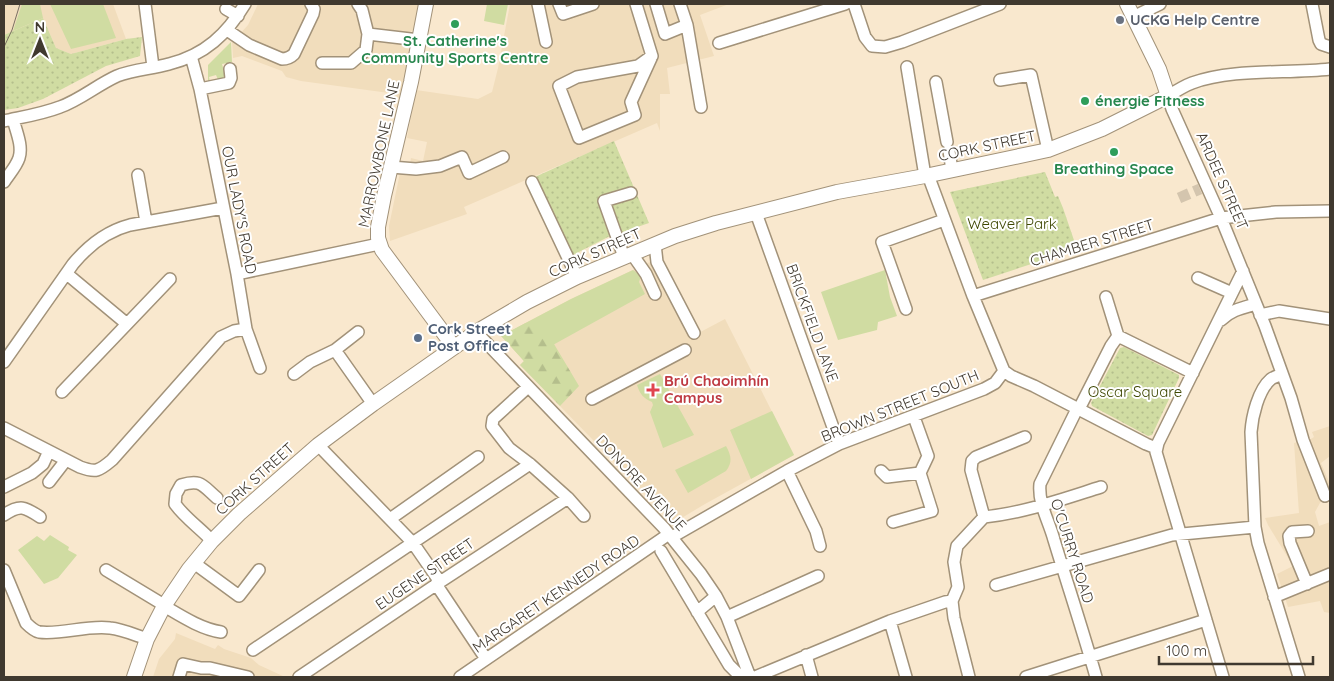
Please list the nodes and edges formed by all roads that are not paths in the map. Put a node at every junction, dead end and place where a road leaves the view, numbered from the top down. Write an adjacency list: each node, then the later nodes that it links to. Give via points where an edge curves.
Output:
1 (145, 4): 32 (street)
2 (245, 4): 20 (street)
3 (311, 4): 23 (street, via 313,14 290,58 282,59 249,45)
4 (358, 4): 24 (street)
5 (426, 4): 25 (main road, MARROWBONE LANE)
6 (538, 4): 26 (street)
7 (559, 4): 8 (street, via 563,14)
8 (593, 4)
9 (636, 4): 30 (street)
10 (656, 4): 22 (street, via 665,34)
11 (680, 4): 22 (street)
12 (845, 4): 27 (street)
13 (854, 4): 19 (street, via 872,46 885,47)
14 (1000, 4): 19 (street)
15 (1127, 4): 21 (main road, ARDEE STREET)
16 (1160, 4): 21 (street)
17 (1312, 4): 28 (street, via 1319,40)
18 (226, 9): 20 (street)
19 (973, 9)
20 (238, 16): 23 (street)
21 (1133, 17): 39 (main road, ARDEE STREET)
22 (687, 25): 40 (street)
23 (226, 30): 29 (street, via 217,40)
24 (368, 34): 25 (street); 31 (street, via 366,50 351,63)
25 (419, 40): 44 (main road, MARROWBONE LANE)
26 (546, 42)
27 (719, 43)
28 (1326, 46)
29 (191, 56): 32 (street); 38 (street, OUR LADY'S ROAD)
30 (652, 56): 30 (street, via 638,66 577,77 559,86 579,138 635,115 631,102)
31 (322, 63)
32 (153, 67): 41 (street, via 116,77 60,107)
33 (907, 67): 47 (street)
34 (230, 69): 38 (street, via 229,83)
35 (1330, 69): 39 (street, via 1231,74 1193,83)
36 (1000, 80): 42 (street, via 1031,75)
37 (936, 82): 45 (street)
38 (200, 89): 51 (street, OUR LADY'S ROAD)
39 (1168, 96): 42 (main road, CORK STREET, via 1102,130); 54 (street, ARDEE STREET, via 1203,188)
40 (701, 107)
41 (8, 120): 48 (street, via 19,140 20,152 17,163)
42 (1048, 150): 45 (main road, CORK STREET)
43 (503, 157): 44 (street, via 469,173 462,157 440,166 416,169)
44 (391, 167): 57 (main road, MARROWBONE LANE, via 378,227)
45 (952, 170): 47 (main road, CORK STREET)
46 (138, 175): 56 (street)
47 (927, 176): 53 (main road, CORK STREET, via 837,192); 55 (street)
48 (4, 182)
49 (532, 182): 63 (street)
50 (630, 193): 59 (street, via 604,202)
51 (223, 208): 56 (street); 62 (street, OUR LADY'S ROAD)
52 (1330, 211): 54 (street, CHAMBER STREET)
53 (756, 213): 58 (main road, CORK STREET); 97 (street, BRICKFIELD LANE)
54 (1221, 218): 60 (street, ARDEE STREET); 68 (street, CHAMBER STREET)
55 (944, 220): 68 (street); 70 (street, via 882,242)
56 (146, 222): 61 (street, via 103,237 83,253)
57 (380, 244): 62 (street); 80 (main road, MARROWBONE LANE)
58 (655, 244): 59 (main road, CORK STREET); 78 (street, via 657,262)
59 (628, 255): 63 (main road, CORK STREET); 67 (street, via 646,274)
60 (1243, 271): 66 (street); 71 (street, ARDEE STREET)
61 (67, 274): 73 (street); 83 (street)
62 (237, 274): 74 (street, OUR LADY'S ROAD)
63 (577, 276): 77 (main road, CORK STREET)
64 (1198, 278): 66 (street)
65 (170, 279): 73 (street)
66 (1232, 293): 75 (street)
67 (655, 294)
68 (973, 296): 85 (street)
69 (1106, 297): 79 (street)
70 (906, 309)
71 (1258, 309): 72 (street); 75 (street, via 1237,309 1226,315); 88 (street, ARDEE STREET)
72 (1330, 319)
73 (127, 324): 90 (street)
74 (246, 329): 84 (street, OUR LADY'S ROAD); 102 (street, via 221,337 101,469 89,470)
75 (1214, 330): 86 (street)
76 (358, 332): 81 (street)
77 (476, 332): 80 (main road, CORK STREET); 89 (street, DONORE AVENUE)
78 (694, 333)
79 (1118, 336): 86 (street); 93 (street)
80 (454, 348): 92 (main road, CORK STREET)
81 (334, 350): 87 (street); 92 (street)
82 (686, 350): 91 (street)
83 (4, 362)
84 (260, 368)
85 (1004, 371): 93 (street); 94 (street, BROWN STREET SOUTH, via 995,383 984,390)
86 (1193, 373): 99 (street)
87 (294, 374)
88 (1282, 374): 110 (street, ARDEE STREET); 120 (street, via 1269,382 1252,420)
89 (528, 387): 103 (street, via 493,419 492,426 509,448); 123 (street, DONORE AVENUE)
90 (62, 392)
91 (592, 399)
92 (373, 404): 98 (main road, CORK STREET)
93 (1078, 409): 99 (street); 113 (street, O'CURRY ROAD, via 1040,484)
94 (914, 417): 97 (street, BROWN STREET SOUTH); 106 (street, via 928,456)
95 (4, 428): 100 (street)
96 (1025, 436): 117 (street, via 976,457 972,462 971,470)
97 (839, 444): 104 (street, BROWN STREET SOUTH)
98 (318, 445): 118 (street); 124 (main road, CORK STREET)
99 (1156, 448): 122 (street)
100 (49, 451): 102 (street); 108 (street, via 43,464 32,473)
101 (478, 457): 118 (street, via 443,475)
102 (66, 460): 107 (street)
103 (530, 464): 112 (street); 125 (street)
104 (787, 471): 123 (street, BROWN STREET SOUTH); 126 (street)
105 (881, 471): 106 (street, via 888,477)
106 (920, 472): 119 (street, via 932,511)
107 (49, 482)
108 (4, 487)
109 (1101, 487): 113 (street)
110 (1325, 496)
111 (216, 498): 124 (street, via 201,484 192,482 181,485 175,504)
112 (568, 498): 115 (street); 135 (street, EUGENE STREET)
113 (1042, 505): 117 (street); 129 (street, O'CURRY ROAD)
114 (4, 515): 116 (street, via 11,510 27,508)
115 (584, 516)
116 (40, 517)
117 (984, 517): 140 (street, via 958,546 954,562 958,587)
118 (390, 519): 125 (street)
119 (893, 522)
120 (1255, 528): 122 (street); 139 (street)
121 (1308, 531): 136 (street, via 1292,532 1289,536)
122 (1180, 534): 129 (street); 144 (street)
123 (671, 536): 138 (street, DONORE AVENUE); 151 (street, MARGARET KENNEDY ROAD)
124 (212, 541): 128 (main road, CORK STREET)
125 (413, 543): 135 (street); 148 (street)
126 (820, 546)
127 (661, 551): 142 (street)
128 (194, 563): 132 (street, via 239,596); 141 (main road, CORK STREET)
129 (1062, 566): 137 (street); 150 (street, O'CURRY ROAD)
130 (4, 570): 147 (street, via 26,623 37,632 109,628)
131 (106, 570): 141 (street)
132 (259, 570)
133 (1330, 574): 136 (street)
134 (818, 576): 143 (street)
135 (438, 583): 151 (street); 155 (street, EUGENE STREET)
136 (1307, 584): 139 (street)
137 (996, 585)
138 (716, 596): 142 (street); 143 (street, DONORE AVENUE)
139 (1274, 597): 166 (street)
140 (952, 601): 145 (street); 162 (street)
141 (164, 605): 146 (street); 147 (main road, CORK STREET)
142 (697, 612): 157 (street, via 729,666)
143 (727, 617): 158 (street, DONORE AVENUE)
144 (1206, 620): 150 (street); 165 (street)
145 (890, 621): 149 (street); 161 (street)
146 (221, 632)
147 (147, 639): 152 (main road, CORK STREET)
148 (253, 650)
149 (806, 655): 159 (street); 160 (street)
150 (1090, 657): 163 (street); 164 (street, O'CURRY ROAD)
151 (486, 659): 156 (street, MARGARET KENNEDY ROAD)
152 (134, 677)
153 (179, 677): 154 (street, via 183,664)
154 (248, 677)
155 (299, 677)
156 (460, 677)
157 (745, 677)
158 (750, 677)
159 (755, 677)
160 (812, 677)
161 (906, 677)
162 (969, 677)
163 (1026, 677)
164 (1096, 677)
165 (1223, 677)
166 (1299, 677)

